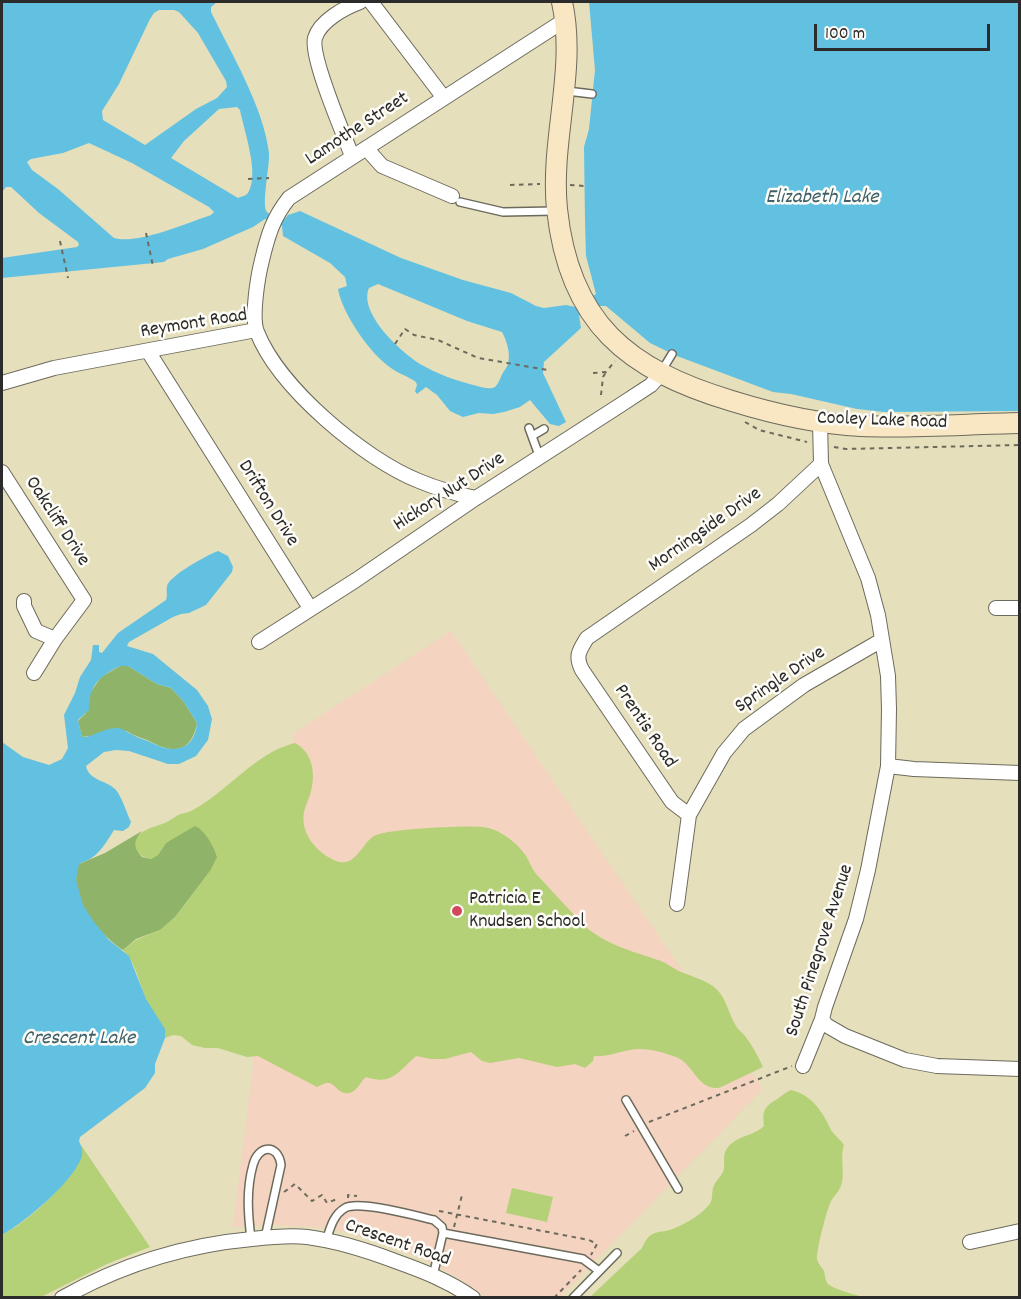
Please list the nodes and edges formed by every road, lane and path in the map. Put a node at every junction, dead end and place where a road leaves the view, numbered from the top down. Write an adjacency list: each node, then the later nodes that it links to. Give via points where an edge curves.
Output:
1 (360, 2): 8 (street, via 331,18 317,33 314,45)
2 (371, 2): 6 (street)
3 (564, 11): 4 (main road, Cooley Lake Road); 6 (street, Lamothe Street)
4 (564, 91): 5 (lane); 12 (main road, Cooley Lake Road)
5 (592, 94)
6 (444, 98): 7 (street, Lamothe Street)
7 (366, 148): 8 (street, Lamothe Street); 11 (street, via 382,166)
8 (352, 156): 17 (street, Lamothe Street, via 289,198 274,220 258,281)
9 (269, 178): 10 (path)
10 (248, 179)
11 (456, 199): 12 (lane, via 503,212)
12 (557, 211): 23 (main road, Cooley Lake Road, via 568,268 592,316 625,352)
13 (146, 233): 15 (path)
14 (60, 241): 16 (path)
15 (153, 266)
16 (68, 278)
17 (256, 330): 19 (street, Reymont Road); 34 (street, Reymont Road, via 293,388 353,441 417,481)
18 (394, 344): 21 (path, via 405,329 478,358)
19 (148, 351): 24 (street, Reymont Road, via 54,368); 36 (street, Drifton Drive)
20 (672, 354): 23 (lane)
21 (548, 369)
22 (606, 372): 25 (path)
23 (660, 375): 26 (main road, Cooley Lake Road, via 739,404); 31 (street, Hickory Nut Drive, via 651,385)
24 (2, 383)
25 (601, 394)
26 (820, 422): 27 (main road, Cooley Lake Road, via 861,426); 32 (street)
27 (1020, 423)
28 (529, 428): 30 (lane)
29 (544, 429): 30 (lane)
30 (532, 436): 31 (lane)
31 (540, 458): 34 (street, Hickory Nut Drive)
32 (821, 464): 40 (street, South Pinegrove Avenue, via 868,578); 42 (street, Morningside Drive, via 751,525 587,638)
33 (2, 472): 39 (street, Oakcliff Drive, via 84,600)
34 (476, 498): 36 (street, Hickory Nut Drive)
35 (24, 601): 39 (street, via 36,631)
36 (310, 608): 41 (street, Hickory Nut Drive)
37 (996, 608): 38 (street)
38 (1020, 608)
39 (55, 639): 43 (street)
40 (882, 640): 44 (street, South Pinegrove Avenue, via 888,676); 46 (street, Springle Drive, via 804,685 744,729 724,753)
41 (259, 642)
42 (578, 653): 46 (street, Prentis Road, via 582,670 631,745 672,802)
43 (34, 673)
44 (888, 766): 45 (street); 48 (street, South Pinegrove Avenue, via 856,920)
45 (1020, 773)
46 (689, 816): 47 (street, Springle Drive)
47 (676, 904)
48 (822, 1019): 49 (street, South Pinegrove Avenue); 50 (street, via 845,1036 905,1060 937,1066)
49 (803, 1066): 52 (path, via 798,1064 738,1086)
50 (1020, 1069)
51 (626, 1100): 52 (lane)
52 (641, 1126): 53 (path); 54 (lane)
53 (625, 1136)
54 (678, 1189)
55 (275, 1192): 58 (path, via 295,1184 312,1201 322,1195 327,1203); 64 (lane); 64 (lane, via 280,1157 267,1149 253,1163 247,1195)
56 (462, 1195): 61 (path)
57 (359, 1197): 59 (path, via 348,1195)
58 (337, 1199)
59 (344, 1200)
60 (436, 1210): 61 (path)
61 (457, 1214): 63 (path); 68 (path, via 589,1240 597,1244)
62 (1020, 1231): 66 (street)
63 (447, 1234): 65 (lane, via 434,1220 358,1205 345,1208 333,1221); 68 (lane); 70 (lane)
64 (258, 1238): 65 (street, Crescent Road); 71 (street, Crescent Road, via 201,1245 162,1255 123,1268)
65 (326, 1240): 70 (street, Crescent Road)
66 (970, 1242)
67 (617, 1253): 69 (lane)
68 (586, 1262): 69 (lane); 73 (path)
69 (599, 1271): 74 (lane)
70 (433, 1276): 72 (street, Crescent Road)
71 (62, 1298)
72 (473, 1298)
73 (554, 1298)
74 (573, 1298)

